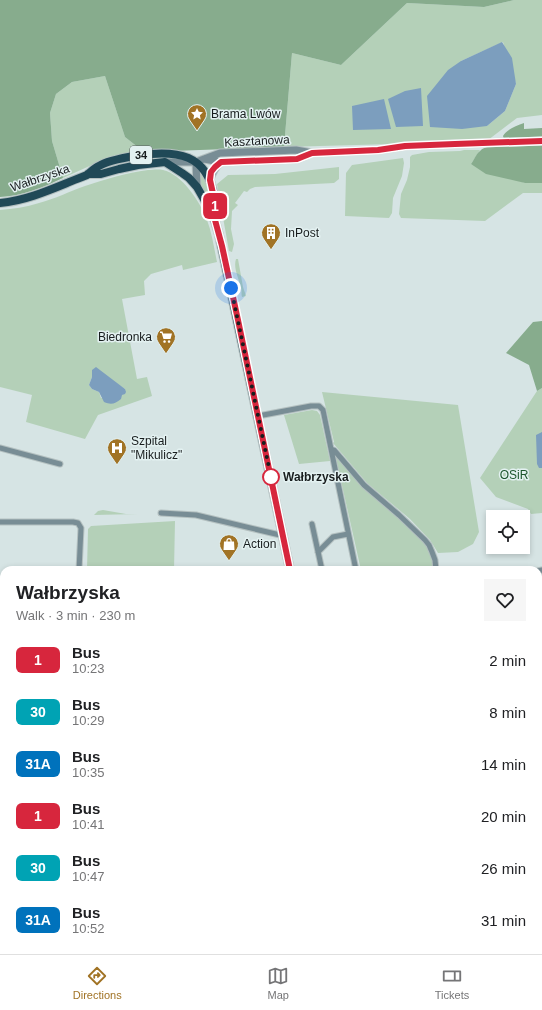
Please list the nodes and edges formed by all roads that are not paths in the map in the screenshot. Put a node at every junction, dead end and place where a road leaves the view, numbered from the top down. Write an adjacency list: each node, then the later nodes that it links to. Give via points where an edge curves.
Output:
1 (542, 141): 2 (street, Kasztanowa, via 405,146)
2 (312, 153): 3 (street, Kasztanowa, via 296,150 220,153); 5 (street, Kasztanowa, via 297,159)
3 (200, 161): 4 (street, Kasztanowa); 5 (street, Kasztanowa); 6 (main road, Wałbrzyska / 34, via 168,153 145,155 99,165); 7 (main road, Wałbrzyska / 34); 8 (street)
4 (165, 162): 6 (main road, Wałbrzyska / 34, via 138,165 101,174); 8 (main road, Wałbrzyska / 34, via 182,172)
5 (221, 162): 7 (street, Kasztanowa, via 211,172)
6 (88, 174): 9 (main road, Wałbrzyska / 34, via 36,195)
7 (210, 180): 10 (main road, Wałbrzyska / 34)
8 (197, 187): 10 (main road, Wałbrzyska / 34)
9 (0, 202)
10 (215, 220): 11 (main road, Wałbrzyska / 34)
11 (258, 416): 13 (street, via 319,406 323,410); 19 (main road, Wałbrzyska / 34)
12 (0, 448): 14 (street)
13 (331, 449): 18 (street); 25 (street, via 364,485 425,540 431,548)
14 (60, 464)
15 (161, 513): 19 (street, via 196,515)
16 (0, 522): 21 (street, via 78,523)
17 (312, 524): 20 (street)
18 (348, 534): 20 (street, via 333,537); 24 (street)
19 (283, 535): 22 (main road, Wałbrzyska / 34)
20 (318, 552): 23 (street)
21 (79, 566)
22 (289, 566)
23 (321, 566)
24 (355, 566)
25 (436, 566)

